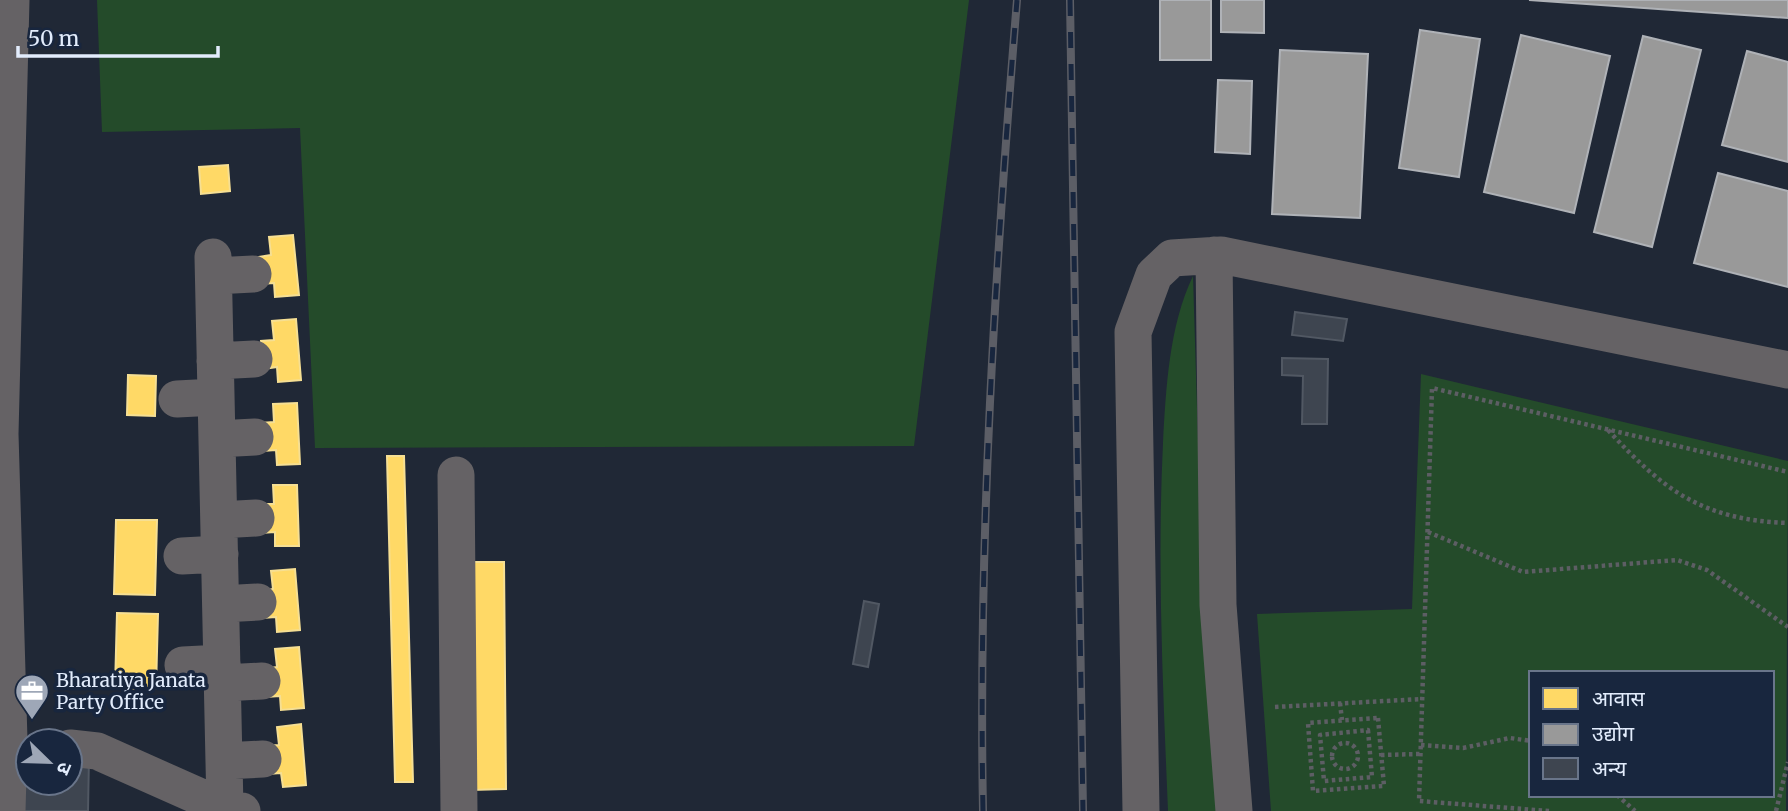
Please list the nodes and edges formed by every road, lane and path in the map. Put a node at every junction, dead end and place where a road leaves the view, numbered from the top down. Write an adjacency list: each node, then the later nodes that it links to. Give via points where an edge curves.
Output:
1 (11, 0): 35 (street, via 0,434)
2 (1214, 256): 6 (street); 66 (street, via 1172,258 1154,275 1133,332); 67 (street, via 1218,605)
3 (253, 274): 5 (street, via 213,266)
4 (254, 359): 5 (street)
5 (215, 361): 7 (street)
6 (1788, 370)
7 (216, 397): 8 (street); 11 (street)
8 (177, 399)
9 (1607, 429): 12 (path); 15 (path, via 1642,467 1693,503 1747,522); 16 (path, via 1432,388)
10 (255, 437): 11 (street)
11 (217, 439): 17 (street)
12 (1788, 472)
13 (456, 475): 65 (street)
14 (256, 518): 17 (street)
15 (1788, 523)
16 (1428, 532): 21 (path, via 1523,572 1677,560 1707,570); 25 (path)
17 (220, 537): 18 (street); 20 (street)
18 (182, 556)
19 (258, 602): 20 (street)
20 (221, 604): 23 (street)
21 (1788, 627)
22 (183, 665): 23 (street)
23 (222, 673): 24 (street); 50 (street)
24 (262, 681)
25 (1422, 699): 26 (path); 40 (path)
26 (1340, 704): 27 (path); 29 (path)
27 (1275, 707)
28 (1356, 719): 29 (path); 31 (path); 34 (path, via 1378,718)
29 (1342, 720): 30 (path)
30 (1328, 722): 33 (path); 41 (path, via 1308,723)
31 (1357, 731): 32 (path); 36 (path, via 1368,730)
32 (1343, 733): 33 (path); 38 (path)
33 (1329, 734): 39 (path, via 1320,735)
34 (1380, 740): 36 (path); 46 (path)
35 (12, 741): 64 (street)
36 (1369, 741): 43 (path)
37 (1529, 741): 40 (path, via 1510,738 1463,748)
38 (1344, 743): 45 (path); 47 (path, via 1334,749)
39 (1321, 745): 41 (path); 48 (path)
40 (1421, 745): 44 (path)
41 (1310, 746): 56 (path)
42 (84, 750): 63 (street, via 97,751)
43 (1370, 754): 45 (path); 53 (path)
44 (1420, 754): 46 (path); 68 (path, via 1419,801)
45 (1357, 755): 54 (path, via 1354,765)
46 (1381, 755): 52 (path)
47 (1332, 757): 48 (path); 54 (path, via 1335,765)
48 (1322, 758): 55 (path)
49 (262, 759): 50 (street)
50 (224, 761): 63 (street)
51 (1788, 762): 70 (path)
52 (1382, 766): 53 (path); 60 (path, via 1384,786)
53 (1371, 768): 57 (path, via 1372,777)
54 (1346, 769): 58 (path)
55 (1323, 770): 56 (path); 59 (path, via 1324,781)
56 (1311, 772): 61 (path, via 1313,791)
57 (1359, 778): 58 (path); 60 (path)
58 (1348, 779): 59 (path)
59 (1337, 780): 61 (path)
60 (1359, 788): 61 (path)
61 (1338, 789)
62 (1618, 797): 69 (path)
63 (221, 808)
64 (8, 811)
65 (458, 811)
66 (1142, 811)
67 (1234, 811)
68 (1549, 811)
69 (1635, 811)
70 (1776, 811)

